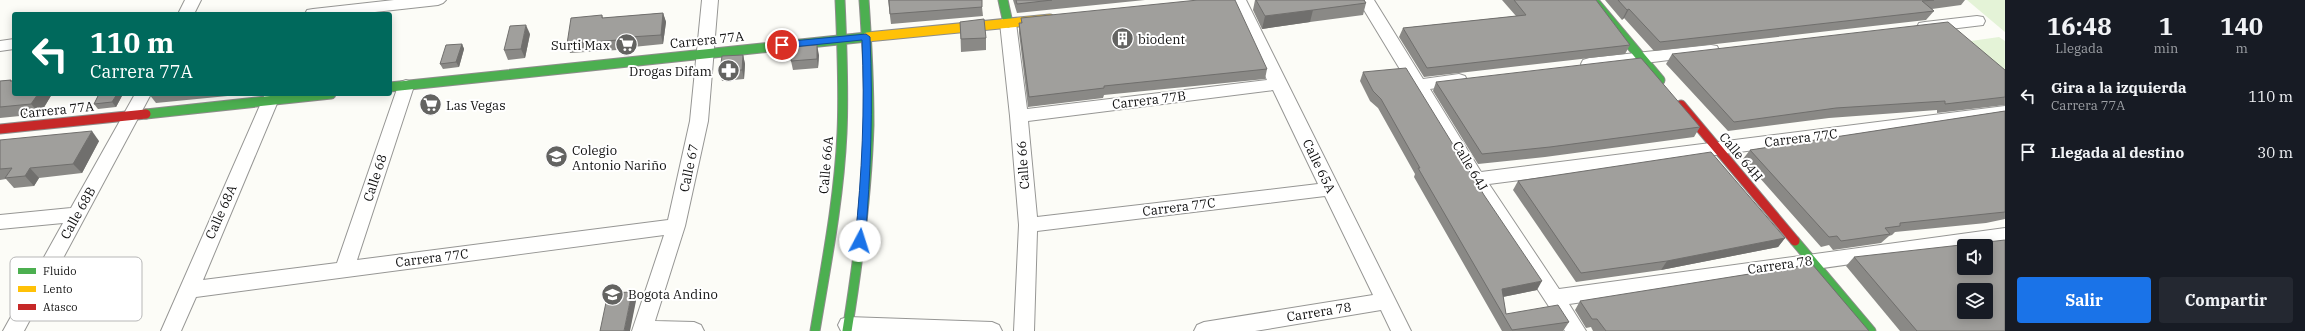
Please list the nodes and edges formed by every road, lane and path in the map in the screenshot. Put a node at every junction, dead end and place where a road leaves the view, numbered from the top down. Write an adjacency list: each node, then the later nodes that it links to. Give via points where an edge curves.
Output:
1 (193, 0): 11 (street)
2 (312, 0): 12 (street)
3 (438, 0): 13 (street)
4 (710, 0): 23 (street, Calle 67)
5 (840, 0): 19 (street, Calle 66A)
6 (864, 0): 18 (street)
7 (1003, 0): 16 (street, Calle 66)
8 (1238, 0): 27 (street, Calle 65A)
9 (1366, 0): 28 (street, Calle 64J)
10 (1592, 0): 24 (street)
11 (187, 12)
12 (307, 12)
13 (331, 12)
14 (1063, 18): 16 (street, Carrera 77A)
15 (1977, 21): 17 (street)
16 (1008, 23): 18 (street, Carrera 77A); 37 (street, Calle 66)
17 (1906, 29)
18 (866, 37): 19 (street, Carrera 77A); 54 (street, via 867,164 860,241)
19 (842, 39): 23 (street, Carrera 77A); 59 (street, Calle 66A, via 841,152)
20 (12, 44): 21 (street)
21 (0, 46)
22 (1724, 49): 24 (street)
23 (704, 53): 29 (street, Carrera 77A); 45 (street, Calle 67, via 699,121)
24 (1641, 58): 25 (street); 30 (street)
25 (1570, 66)
26 (1475, 78): 28 (street)
27 (1279, 84): 37 (street, Carrera 77B); 41 (street, Calle 65A)
28 (1420, 85): 40 (street, Calle 64J)
29 (398, 86): 49 (street, Calle 68)
30 (1666, 88)
31 (142, 96): 36 (street, Calle 68B)
32 (291, 96): 33 (street, Carrera 77A)
33 (271, 97): 36 (street, Carrera 77A); 50 (street, Calle 68A)
34 (1677, 100): 39 (street, Calle 64H)
35 (2005, 112): 39 (street, Carrera 77C)
36 (131, 116): 38 (street, Carrera 77A); 42 (street, Calle 68B)
37 (1019, 116): 44 (street, Calle 66)
38 (0, 129)
39 (1717, 149): 40 (street, Carrera 77C); 48 (street, Calle 64H)
40 (1478, 179): 51 (street, Calle 64J)
41 (1330, 189): 44 (street, Carrera 77C); 52 (street, Calle 65A)
42 (78, 214): 43 (street); 47 (street, Calle 68B)
43 (0, 222)
44 (1028, 225): 61 (street, Calle 66)
45 (676, 226): 49 (street, Carrera 77C); 55 (street, Calle 67)
46 (2005, 235): 48 (street, Carrera 78)
47 (54, 257)
48 (1811, 260): 51 (street, Carrera 78); 65 (street, Calle 64H)
49 (344, 270): 50 (street, Carrera 77C)
50 (188, 290): 57 (street, Calle 68A)
51 (1556, 298): 64 (street, Calle 64J)
52 (1387, 301): 62 (street, Carrera 78); 63 (street, Calle 65A)
53 (19, 321): 56 (street, Calle 68B)
54 (847, 328): 60 (street)
55 (642, 330): 58 (street)
56 (13, 331)
57 (171, 331)
58 (694, 331)
59 (815, 331)
60 (992, 331)
61 (1024, 331)
62 (1204, 331)
63 (1401, 331)
64 (1576, 331)
65 (1870, 331)

